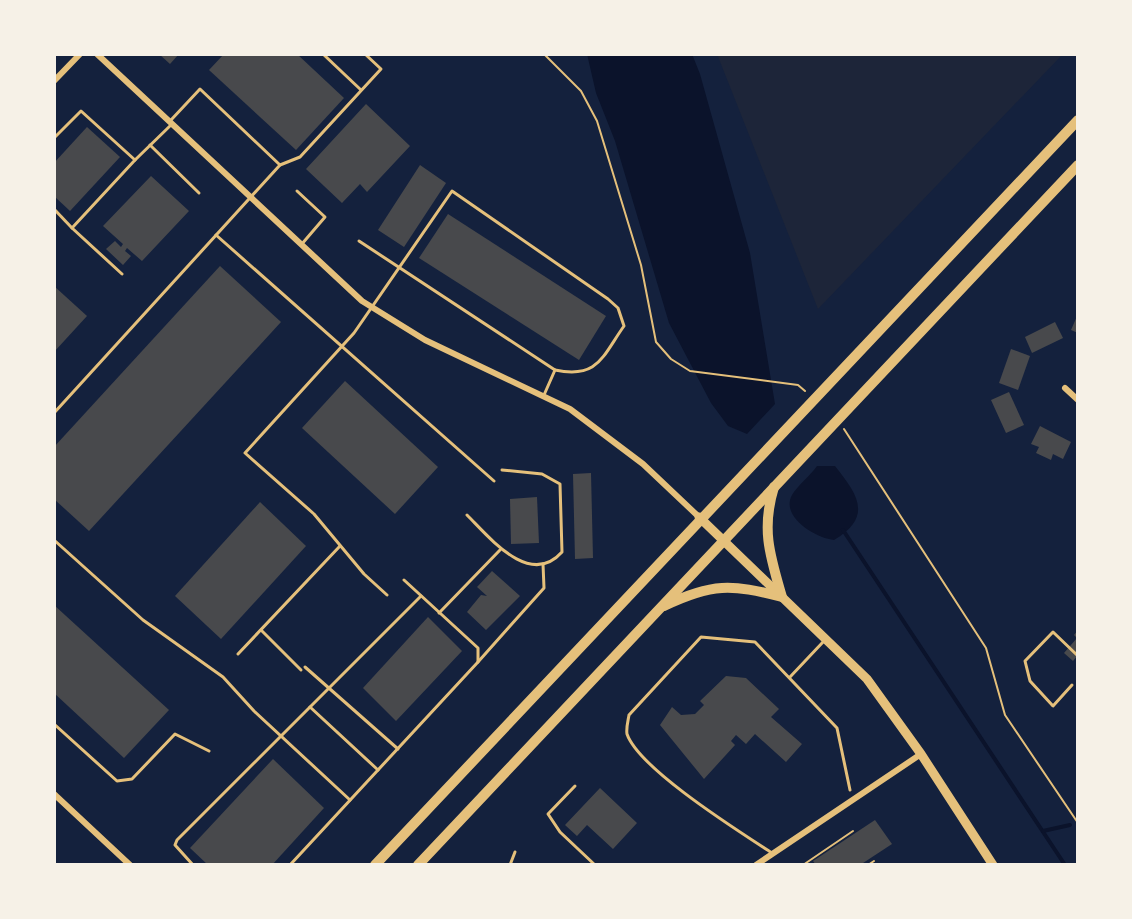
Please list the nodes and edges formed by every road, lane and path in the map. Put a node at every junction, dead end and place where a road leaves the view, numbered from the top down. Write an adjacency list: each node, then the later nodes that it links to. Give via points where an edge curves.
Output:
1 (80, 54): 6 (street)
2 (97, 54): 9 (street)
3 (323, 54): 7 (lane)
4 (365, 54): 7 (lane, via 381,69)
5 (544, 54): 26 (path, via 581,91 597,121 641,265)
6 (54, 81)
7 (361, 90): 13 (lane, via 300,157)
8 (1078, 120): 37 (main road)
9 (171, 123): 11 (lane); 13 (lane, via 200,89); 17 (street)
10 (54, 138): 12 (lane, via 81,111)
11 (150, 145): 12 (lane); 16 (lane)
12 (135, 160): 19 (lane)
13 (280, 165): 17 (lane)
14 (1078, 165): 35 (main road)
15 (297, 191): 22 (lane, via 325,217)
16 (199, 193)
17 (250, 198): 20 (lane); 22 (street)
18 (54, 209): 19 (lane)
19 (72, 228): 24 (lane)
20 (216, 235): 27 (lane); 32 (lane)
21 (359, 241): 23 (lane)
22 (301, 245): 25 (street)
23 (400, 268): 25 (lane); 28 (lane); 28 (lane, via 444,199 456,191 618,308 624,326 594,368 574,374)
24 (122, 274)
25 (373, 309): 27 (lane); 30 (street, via 425,340)
26 (652, 327)
27 (342, 348): 34 (lane); 40 (lane, via 245,453 314,514)
28 (555, 370): 30 (lane)
29 (1065, 388): 31 (street)
30 (544, 395): 37 (street, via 606,434)
31 (1078, 400)
32 (54, 413)
33 (502, 470): 43 (lane, via 542,474 560,484 562,552)
34 (494, 481)
35 (776, 482): 38 (main road); 47 (main road, via 765,516)
36 (467, 515): 41 (lane)
37 (699, 517): 38 (main road); 77 (main road)
38 (722, 539): 47 (main road); 48 (main road)
39 (54, 540): 60 (lane, via 143,620 223,677)
40 (340, 546): 45 (lane); 50 (lane)
41 (500, 550): 43 (lane, via 513,559); 49 (lane)
42 (934, 563): 69 (path, via 992,661 1005,715)
43 (543, 564): 54 (lane, via 544,588)
44 (404, 580): 46 (lane)
45 (387, 595)
46 (421, 596): 49 (lane); 57 (lane)
47 (782, 597): 48 (main road, via 724,585 696,590); 51 (main road)
48 (656, 610): 78 (main road)
49 (439, 613): 54 (lane, via 478,648)
50 (261, 630): 52 (lane); 57 (lane)
51 (826, 639): 55 (lane); 63 (main road, via 867,679)
52 (238, 654)
53 (1078, 656): 56 (lane, via 1053,632 1025,661 1030,681 1053,706)
54 (478, 662): 61 (lane)
55 (789, 677): 66 (lane, via 837,728); 72 (lane, via 755,642 701,637 629,715 626,732 689,798)
56 (1072, 685)
57 (329, 688): 58 (lane); 61 (lane)
58 (310, 707): 60 (lane); 64 (lane)
59 (54, 724): 62 (lane, via 117,781 132,779 175,734)
60 (281, 736): 68 (lane); 75 (lane, via 177,840 178,851)
61 (398, 749): 64 (lane)
62 (209, 751)
63 (921, 754): 72 (street); 84 (main road)
64 (378, 770): 68 (lane)
65 (575, 786): 80 (lane, via 548,814)
66 (850, 790)
67 (54, 794): 74 (street)
68 (350, 800): 76 (lane)
69 (1078, 823)
70 (853, 831): 82 (path)
71 (515, 852): 79 (lane)
72 (772, 853): 81 (street)
73 (874, 861): 83 (path)
74 (130, 865)
75 (193, 865)
76 (290, 865)
77 (375, 865)
78 (418, 865)
79 (510, 865)
80 (595, 865)
81 (756, 865)
82 (801, 865)
83 (868, 865)
84 (993, 865)

